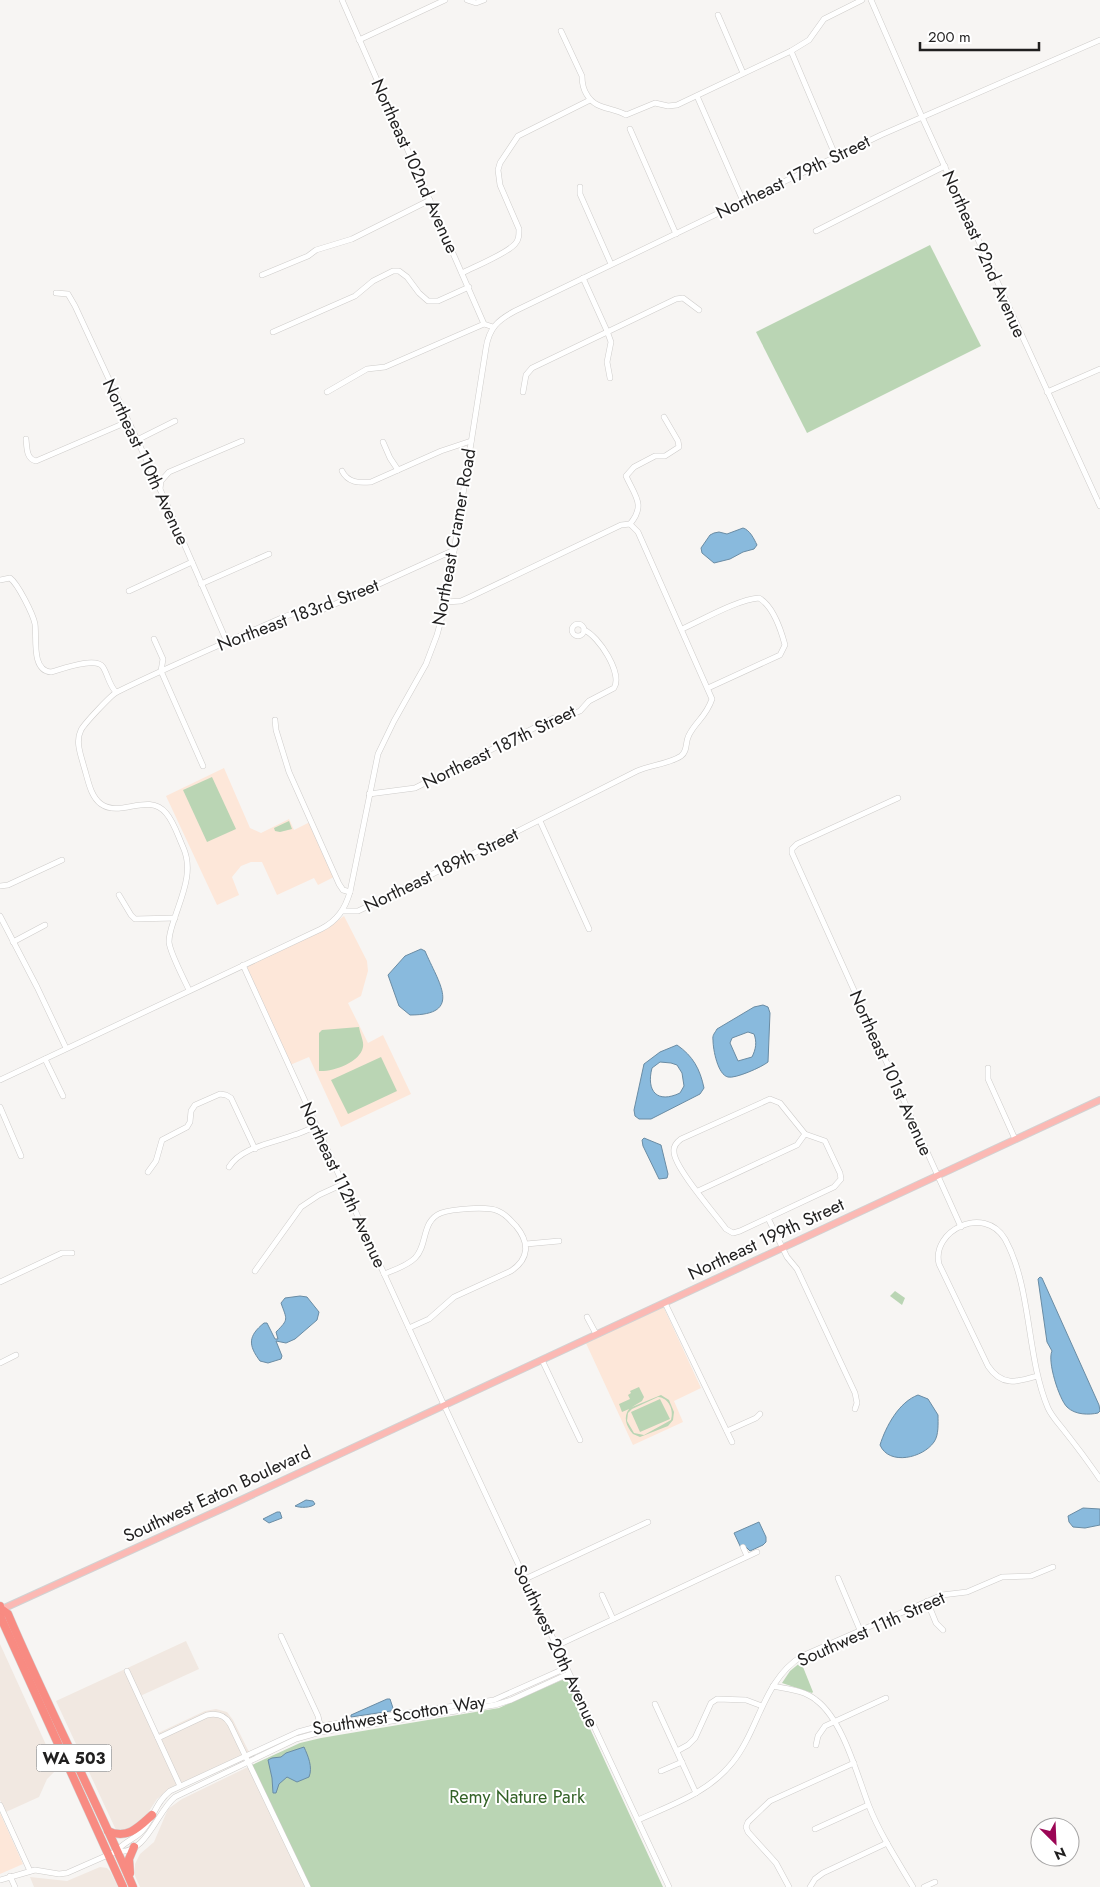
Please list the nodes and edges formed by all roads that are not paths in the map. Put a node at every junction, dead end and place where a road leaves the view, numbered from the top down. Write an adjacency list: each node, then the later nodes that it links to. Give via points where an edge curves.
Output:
1 (342, 0): 9 (street, Northeast 102nd Avenue)
2 (445, 0): 9 (street)
3 (467, 0): 4 (street, via 476,3)
4 (484, 0)
5 (862, 0): 11 (street, via 824,19 809,40)
6 (871, 0): 15 (street, Northeast 92nd Avenue)
7 (718, 15): 12 (street)
8 (561, 31): 14 (street)
9 (359, 40): 20 (street, Northeast 102nd Avenue)
10 (1100, 40): 15 (street, Northeast 179th Street)
11 (791, 51): 12 (street); 17 (street)
12 (743, 74): 13 (street)
13 (697, 96): 14 (street, via 673,106 655,102 626,114 600,108); 21 (street)
14 (590, 100): 25 (street, via 518,136 500,163 498,178 520,236 510,249)
15 (922, 117): 17 (street, Northeast 179th Street); 18 (street, Northeast 92nd Avenue)
16 (630, 129): 23 (street)
17 (836, 156): 21 (street, Northeast 179th Street)
18 (945, 166): 22 (street); 39 (street, Northeast 92nd Avenue)
19 (580, 187): 24 (street, via 580,194)
20 (430, 200): 25 (street, Northeast 102nd Avenue); 26 (street, via 352,239 316,250)
21 (743, 201): 23 (street, Northeast 179th Street)
22 (816, 231)
23 (676, 234): 24 (street, Northeast 179th Street)
24 (611, 264): 27 (street, Northeast 179th Street)
25 (462, 273): 28 (street, Northeast 102nd Avenue)
26 (262, 275)
27 (583, 278): 32 (street, Northeast 179th Street, via 503,317); 33 (street)
28 (469, 287): 31 (street, Northeast 102nd Avenue); 34 (street, via 438,301 428,301 407,277 393,271 373,281 355,296)
29 (56, 293): 42 (street, Northeast 110th Avenue, via 71,297)
30 (699, 310): 33 (street, via 684,298 679,298)
31 (484, 324): 32 (street); 37 (street, via 385,367 367,369)
32 (493, 327): 46 (street, Northeast Cramer Road, via 486,348)
33 (608, 331): 36 (street); 38 (street, via 529,370 524,378)
34 (273, 332)
35 (1100, 368): 39 (street)
36 (610, 378)
37 (327, 392)
38 (523, 392)
39 (1047, 392): 51 (street, Northeast 92nd Avenue)
40 (664, 417): 52 (street, via 679,446 665,456 655,456 634,467 626,476 639,505)
41 (175, 421): 44 (street)
42 (127, 422): 43 (street, via 36,461 28,456); 44 (street, Northeast 110th Avenue)
43 (26, 438)
44 (137, 440): 50 (street, Northeast 110th Avenue)
45 (242, 441): 50 (street, via 169,472 161,480)
46 (471, 441): 48 (street); 53 (street, Northeast Cramer Road)
47 (383, 442): 48 (street)
48 (398, 470): 49 (street, via 378,480 362,483 349,480)
49 (342, 471)
50 (160, 489): 55 (street, Northeast 110th Avenue)
51 (1100, 506)
52 (630, 524): 59 (street, via 621,525 461,601); 60 (street, via 638,532)
53 (454, 550): 59 (street, Northeast Cramer Road); 63 (street, Northeast 183rd Street, via 322,610 286,616)
54 (269, 554): 57 (street)
55 (192, 562): 57 (street, Northeast 110th Avenue); 58 (street)
56 (0, 580): 66 (street, via 10,578 15,583 34,620 36,649 45,671 97,662)
57 (201, 584): 63 (street, Northeast 110th Avenue)
58 (129, 591)
59 (446, 602): 69 (street, Northeast Cramer Road, via 426,664 378,754)
60 (682, 629): 65 (street); 65 (street, via 759,598 764,600 782,634 785,645 780,655)
61 (584, 630): 69 (street, Northeast 187th Street, via 608,655 617,682 614,688 589,701 580,711 554,718 421,786)
62 (154, 640): 64 (street, via 164,659)
63 (227, 642): 64 (street, Northeast 183rd Street)
64 (162, 671): 66 (street, Northeast 183rd Street); 68 (street)
65 (709, 690): 71 (street, Northeast 189th Street, via 712,700 709,710 687,737 682,756 636,771)
66 (116, 692): 78 (street, via 81,730 78,741 81,756 94,796 101,804 118,808 152,805 164,810 169,817 188,865 186,884)
67 (275, 720): 74 (street, via 289,772 339,884)
68 (203, 766)
69 (369, 794): 74 (street, Northeast Cramer Road)
70 (898, 798): 98 (street, Northeast 101st Avenue, via 797,844 792,852)
71 (540, 821): 76 (street, Northeast 189th Street, via 377,902 358,910); 80 (street)
72 (62, 860): 73 (street)
73 (0, 886)
74 (350, 892): 76 (street, Northeast Cramer Road)
75 (119, 895): 78 (street, via 136,919)
76 (343, 911): 82 (street, Northeast 189th Street, via 325,927)
77 (0, 916): 81 (street)
78 (175, 918): 83 (street, via 169,943)
79 (45, 925): 81 (street)
80 (589, 929)
81 (13, 942): 84 (street)
82 (243, 965): 83 (street, Northeast 189th Street); 91 (street, Northeast 112th Avenue)
83 (189, 990): 84 (street, Northeast 189th Street)
84 (66, 1048): 85 (street, Northeast 189th Street)
85 (45, 1058): 87 (street, Northeast 189th Street); 88 (street)
86 (988, 1068): 93 (street, via 988,1078)
87 (0, 1080)
88 (63, 1096)
89 (1100, 1100): 93 (main road, Northeast 199th Street)
90 (0, 1107): 95 (street)
91 (316, 1126): 94 (street); 99 (street, Northeast 112th Avenue)
92 (805, 1134): 100 (street, via 797,1145); 100 (street, via 780,1103 770,1099 681,1139 674,1147 676,1159); 101 (street, via 826,1142 841,1180)
93 (1015, 1139): 98 (main road, Northeast 199th Street)
94 (255, 1149): 96 (street, via 234,1159); 97 (street, via 232,1100 226,1095 217,1095 194,1107 187,1127 161,1142 156,1161)
95 (21, 1156)
96 (228, 1167)
97 (148, 1172)
98 (937, 1175): 102 (street, Northeast 101st Avenue); 105 (main road, Northeast 199th Street)
99 (343, 1184): 107 (street, via 301,1208); 108 (street, Northeast 112th Avenue)
100 (698, 1191): 101 (street, via 726,1229 733,1232)
101 (768, 1218): 105 (street)
102 (961, 1227): 117 (street, via 977,1222 987,1223 997,1229 1009,1246 1020,1280); 117 (street, via 944,1239 938,1258 988,1366 996,1376 1008,1381)
103 (559, 1241): 104 (street)
104 (526, 1244): 108 (street, via 511,1220 497,1210 442,1213 427,1227 424,1243 414,1259); 112 (street, via 519,1265 511,1271 454,1297 429,1319)
105 (782, 1248): 110 (main road, Northeast 199th Street); 119 (street, via 798,1269 855,1393)
106 (72, 1253): 109 (street, via 62,1253)
107 (256, 1271)
108 (384, 1274): 112 (street, Northeast 112th Avenue)
109 (0, 1282)
110 (665, 1303): 113 (main road, Northeast 199th Street); 121 (street)
111 (587, 1317): 113 (street)
112 (409, 1328): 118 (street, Northeast 112th Avenue)
113 (596, 1334): 115 (main road, Northeast 199th Street)
114 (16, 1355): 116 (street)
115 (542, 1360): 118 (main road, Northeast 199th Street); 122 (street)
116 (0, 1363)
117 (1037, 1376): 124 (street, via 1049,1410)
118 (444, 1405): 131 (street, Southwest 20th Avenue); 134 (main road, Southwest Eaton Boulevard)
119 (855, 1409)
120 (760, 1414): 121 (street)
121 (727, 1431): 123 (street)
122 (580, 1440)
123 (732, 1442)
124 (1100, 1479)
125 (648, 1522): 131 (street)
126 (743, 1547): 128 (street)
127 (757, 1552): 128 (street)
128 (748, 1556): 135 (street)
129 (1053, 1567): 133 (street, Southwest 11th Street, via 1031,1576 998,1578 972,1590 944,1594)
130 (838, 1578): 137 (street)
131 (525, 1579): 140 (street, Southwest 20th Avenue)
132 (602, 1595): 135 (street)
133 (927, 1602): 137 (street, Southwest 11th Street); 138 (street)
134 (0, 1609): 136 (highway, WA 503); 163 (highway, WA 503, via 8,1614)
135 (613, 1619): 140 (street)
136 (3, 1627): 167 (highway, WA 503)
137 (860, 1630): 143 (street, Southwest 11th Street, via 796,1659)
138 (942, 1630)
139 (281, 1636): 148 (street)
140 (556, 1646): 142 (street, Southwest 20th Avenue)
141 (127, 1670): 149 (street)
142 (567, 1671): 148 (street, Southwest Scotton Way, via 498,1699 467,1707); 161 (street, Southwest 20th Avenue)
143 (772, 1686): 146 (street, Southwest 11th Street); 147 (street, via 810,1696)
144 (886, 1698): 147 (street)
145 (655, 1704): 151 (street)
146 (762, 1706): 151 (street, via 746,1700 715,1700 695,1738); 157 (street, Southwest 11th Street, via 733,1762 715,1781)
147 (834, 1722): 150 (street, via 821,1731); 154 (street)
148 (321, 1729): 152 (street, Southwest Scotton Way, via 298,1732)
149 (158, 1738): 152 (street, via 215,1714 228,1721); 156 (street)
150 (816, 1745)
151 (676, 1751): 153 (street)
152 (247, 1759): 156 (street, Southwest Scotton Way); 165 (street, Southwest Scotton Way, via 172,1799 150,1833); 175 (street)
153 (682, 1762): 155 (street); 157 (street)
154 (854, 1763): 159 (street); 177 (street, via 770,1801 748,1822 748,1832 776,1863)
155 (661, 1771)
156 (180, 1786): 160 (street, Southwest Scotton Way, via 164,1797)
157 (696, 1793): 161 (street, Southwest 11th Street)
158 (0, 1805): 168 (street)
159 (868, 1805): 162 (street); 164 (street)
160 (152, 1815): 163 (highway, via 127,1834); 166 (street, Southwest Scotton Way, via 143,1830)
161 (638, 1820): 176 (street, Southwest 20th Avenue)
162 (815, 1829)
163 (108, 1831): 166 (highway, WA 503)
164 (886, 1843): 178 (street, via 824,1873); 179 (street)
165 (134, 1847): 166 (street, Southwest Scotton Way, via 124,1852); 172 (highway, via 128,1863)
166 (117, 1851): 167 (street, Southwest Scotton Way); 172 (highway, WA 503)
167 (108, 1855): 168 (street, Southwest Scotton Way, via 67,1874); 174 (highway, WA 503)
168 (30, 1871): 169 (street, Southwest Scotton Way)
169 (10, 1876): 170 (street, Southwest Scotton Way); 173 (street)
170 (0, 1880)
171 (935, 1882): 180 (street)
172 (132, 1885)
173 (14, 1887)
174 (123, 1887)
175 (308, 1887)
176 (669, 1887)
177 (789, 1887)
178 (810, 1887)
179 (912, 1887)
180 (924, 1887)

